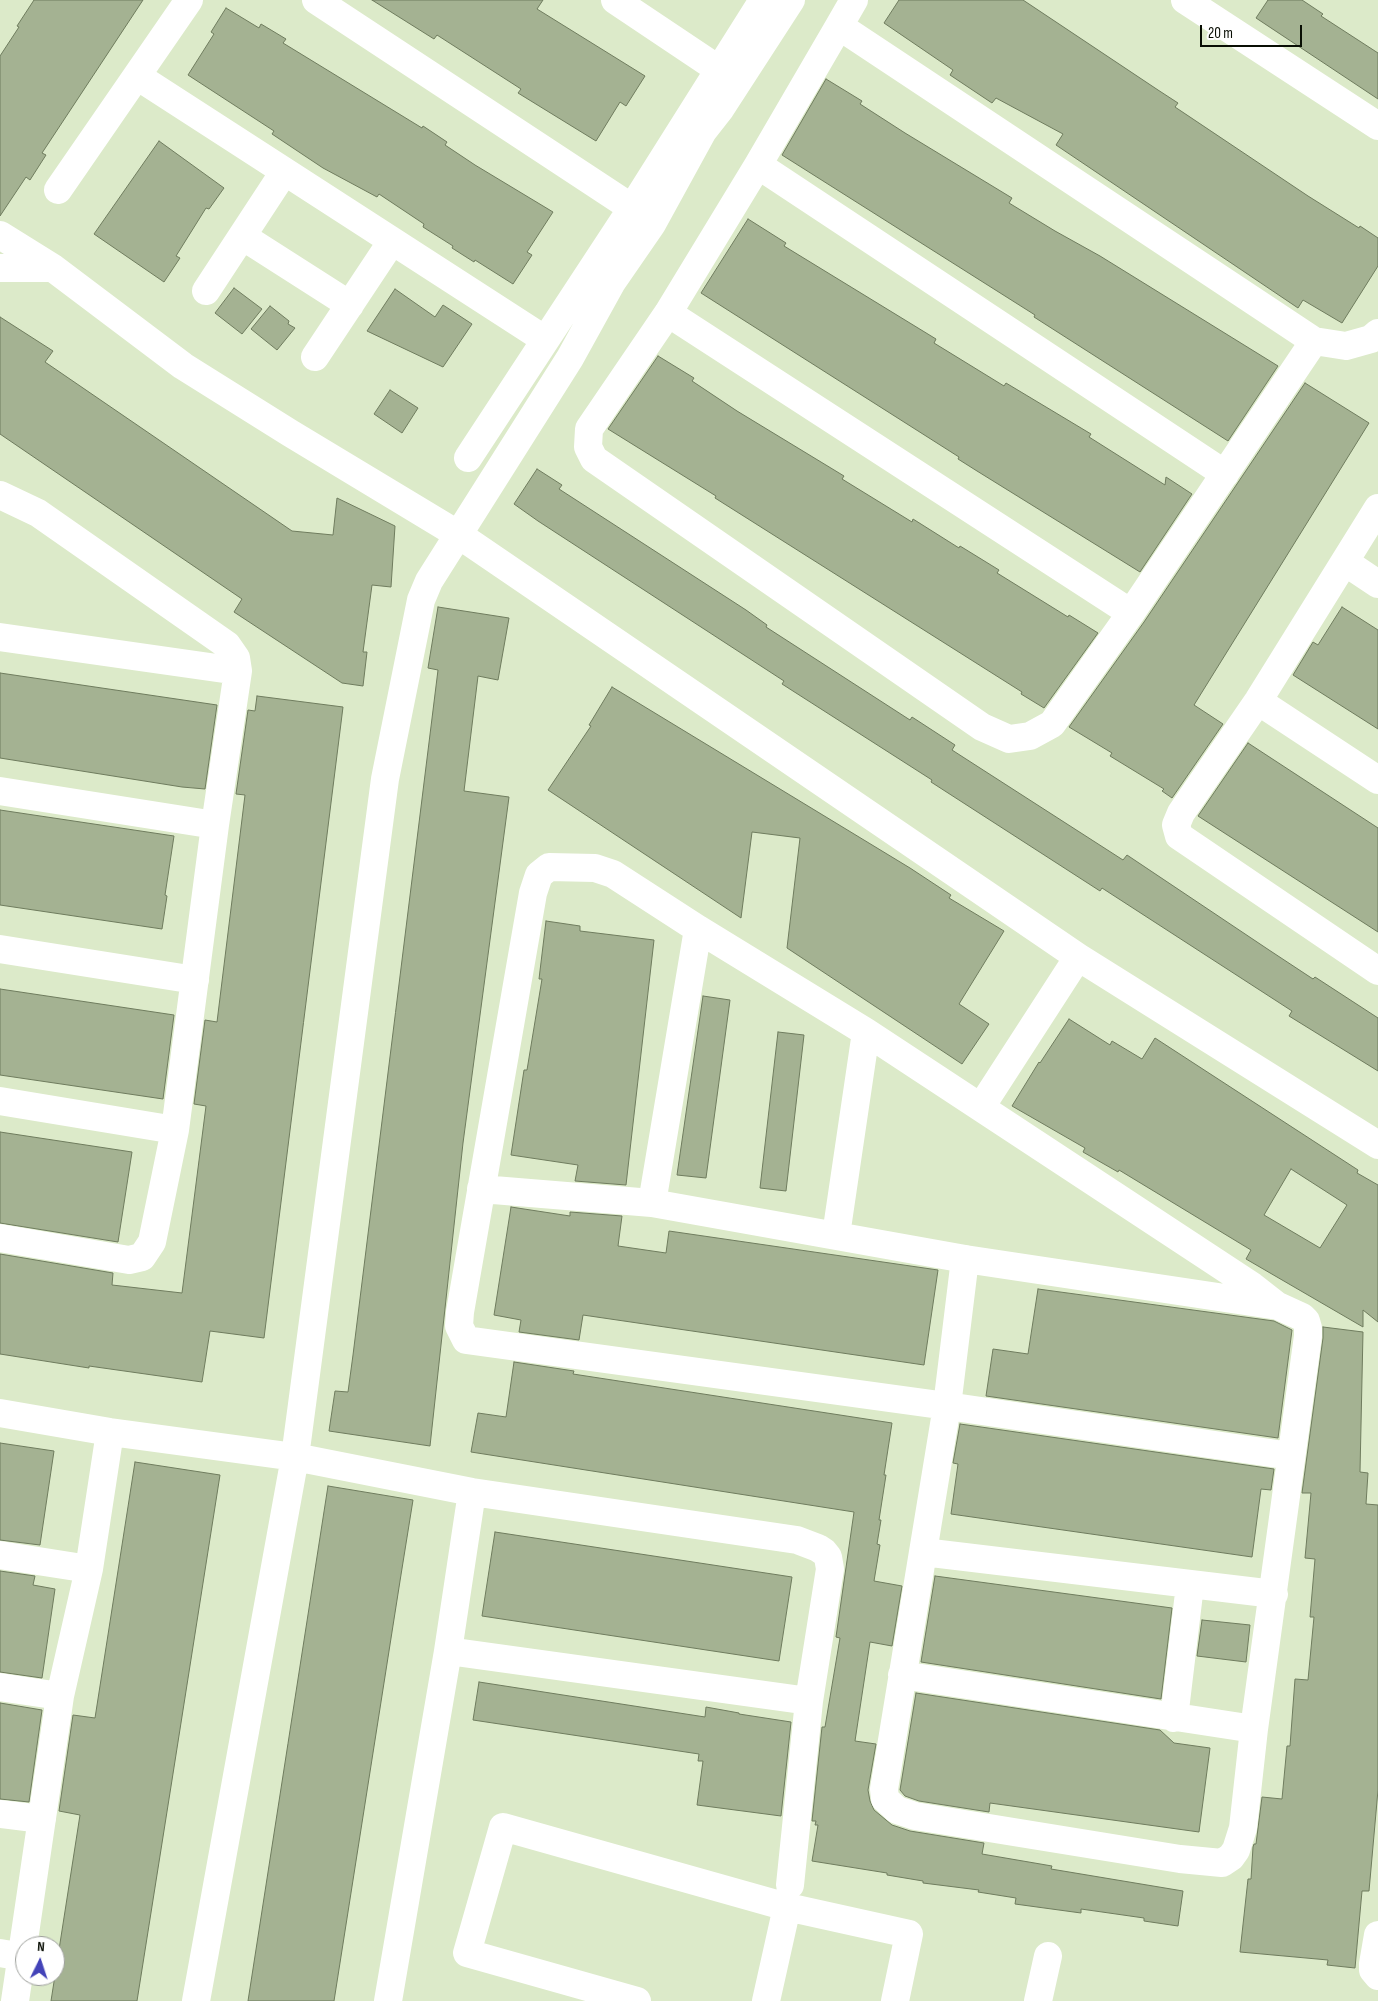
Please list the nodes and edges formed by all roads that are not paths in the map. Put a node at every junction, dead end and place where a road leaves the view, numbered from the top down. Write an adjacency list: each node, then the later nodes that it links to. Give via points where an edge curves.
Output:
1 (189, 0): 10 (street)
2 (316, 0): 15 (street)
3 (615, 0): 9 (street)
4 (763, 0): 9 (street)
5 (791, 0): 32 (street, via 703,131 652,224 612,282 570,358)
6 (854, 0): 8 (street)
7 (1191, 1): 11 (street)
8 (839, 26): 12 (street); 26 (street)
9 (718, 69): 15 (street)
10 (137, 76): 13 (street); 14 (street)
11 (1378, 126)
12 (758, 165): 23 (street); 29 (street)
13 (284, 172): 17 (street); 18 (street)
14 (58, 190)
15 (632, 208): 25 (street)
16 (0, 235): 20 (street)
17 (242, 236): 21 (street); 22 (street)
18 (392, 241): 22 (street); 25 (street)
19 (0, 268): 20 (street)
20 (53, 268): 32 (street, via 183,366)
21 (206, 291)
22 (350, 305): 27 (street)
23 (668, 313): 35 (street); 35 (street, via 589,429 588,447 594,459 982,727 1008,739 1030,736 1052,724)
24 (1378, 332): 26 (street, via 1371,339 1346,346)
25 (544, 339): 28 (street)
26 (1314, 341): 29 (street)
27 (316, 357)
28 (468, 458)
29 (1225, 474): 35 (street)
30 (0, 495): 37 (street, via 38,512 227,645 236,658)
31 (1378, 508): 33 (street)
32 (459, 535): 44 (street); 62 (street, via 429,581 421,600 385,779)
33 (1345, 562): 34 (street); 38 (street)
34 (1378, 584)
35 (1131, 613)
36 (0, 637): 37 (street)
37 (238, 671): 41 (street)
38 (1258, 701): 39 (street); 45 (street, via 1181,812 1176,825 1178,836)
39 (1378, 780)
40 (0, 792): 41 (street)
41 (215, 825): 46 (street)
42 (698, 929): 47 (street); 52 (street, via 613,874 587,868 549,867 539,875); 53 (street)
43 (0, 949): 46 (street)
44 (1078, 957): 49 (street); 51 (street)
45 (1378, 971)
46 (195, 980): 50 (street)
47 (866, 1032): 49 (street); 54 (street)
48 (0, 1101): 50 (street)
49 (981, 1107): 57 (street)
50 (175, 1130): 55 (street, via 152,1242 142,1256 129,1260)
51 (1378, 1145)
52 (481, 1189): 53 (street); 58 (street, via 460,1312 460,1326 466,1340)
53 (652, 1203): 54 (street)
54 (836, 1236): 56 (street)
55 (0, 1238)
56 (965, 1259): 57 (street); 58 (street)
57 (1278, 1306): 61 (street, via 1302,1317 1308,1328)
58 (947, 1406): 61 (street); 64 (street)
59 (0, 1413): 60 (street)
60 (110, 1432): 62 (street); 66 (street)
61 (1291, 1456): 68 (street)
62 (295, 1457): 63 (street); 84 (street)
63 (472, 1492): 69 (street); 73 (street, via 797,1540 818,1548 824,1552 830,1566)
64 (923, 1552): 67 (street); 70 (street)
65 (0, 1555): 66 (street)
66 (89, 1568): 72 (street)
67 (1190, 1585): 68 (street); 74 (street)
68 (1274, 1594): 75 (street)
69 (448, 1651): 73 (street); 85 (street)
70 (902, 1675): 74 (street); 75 (street, via 884,1789 885,1799 897,1810 915,1816 1180,1859 1222,1863 1236,1850 1243,1828)
71 (0, 1688): 72 (street)
72 (60, 1696): 77 (street)
73 (809, 1701): 78 (street)
74 (1174, 1718): 75 (street)
75 (1254, 1729)
76 (0, 1814): 77 (street)
77 (42, 1819): 80 (street)
78 (788, 1896): 86 (street, via 503,1827 467,1953); 87 (street); 88 (street, via 909,1934)
79 (1378, 1936): 82 (street, via 1373,1970)
80 (11, 1955): 83 (street)
81 (1048, 1956): 89 (street)
82 (1378, 1976)
83 (15, 2001)
84 (196, 2001)
85 (388, 2001)
86 (637, 2001)
87 (766, 2001)
88 (895, 2001)
89 (1038, 2001)

